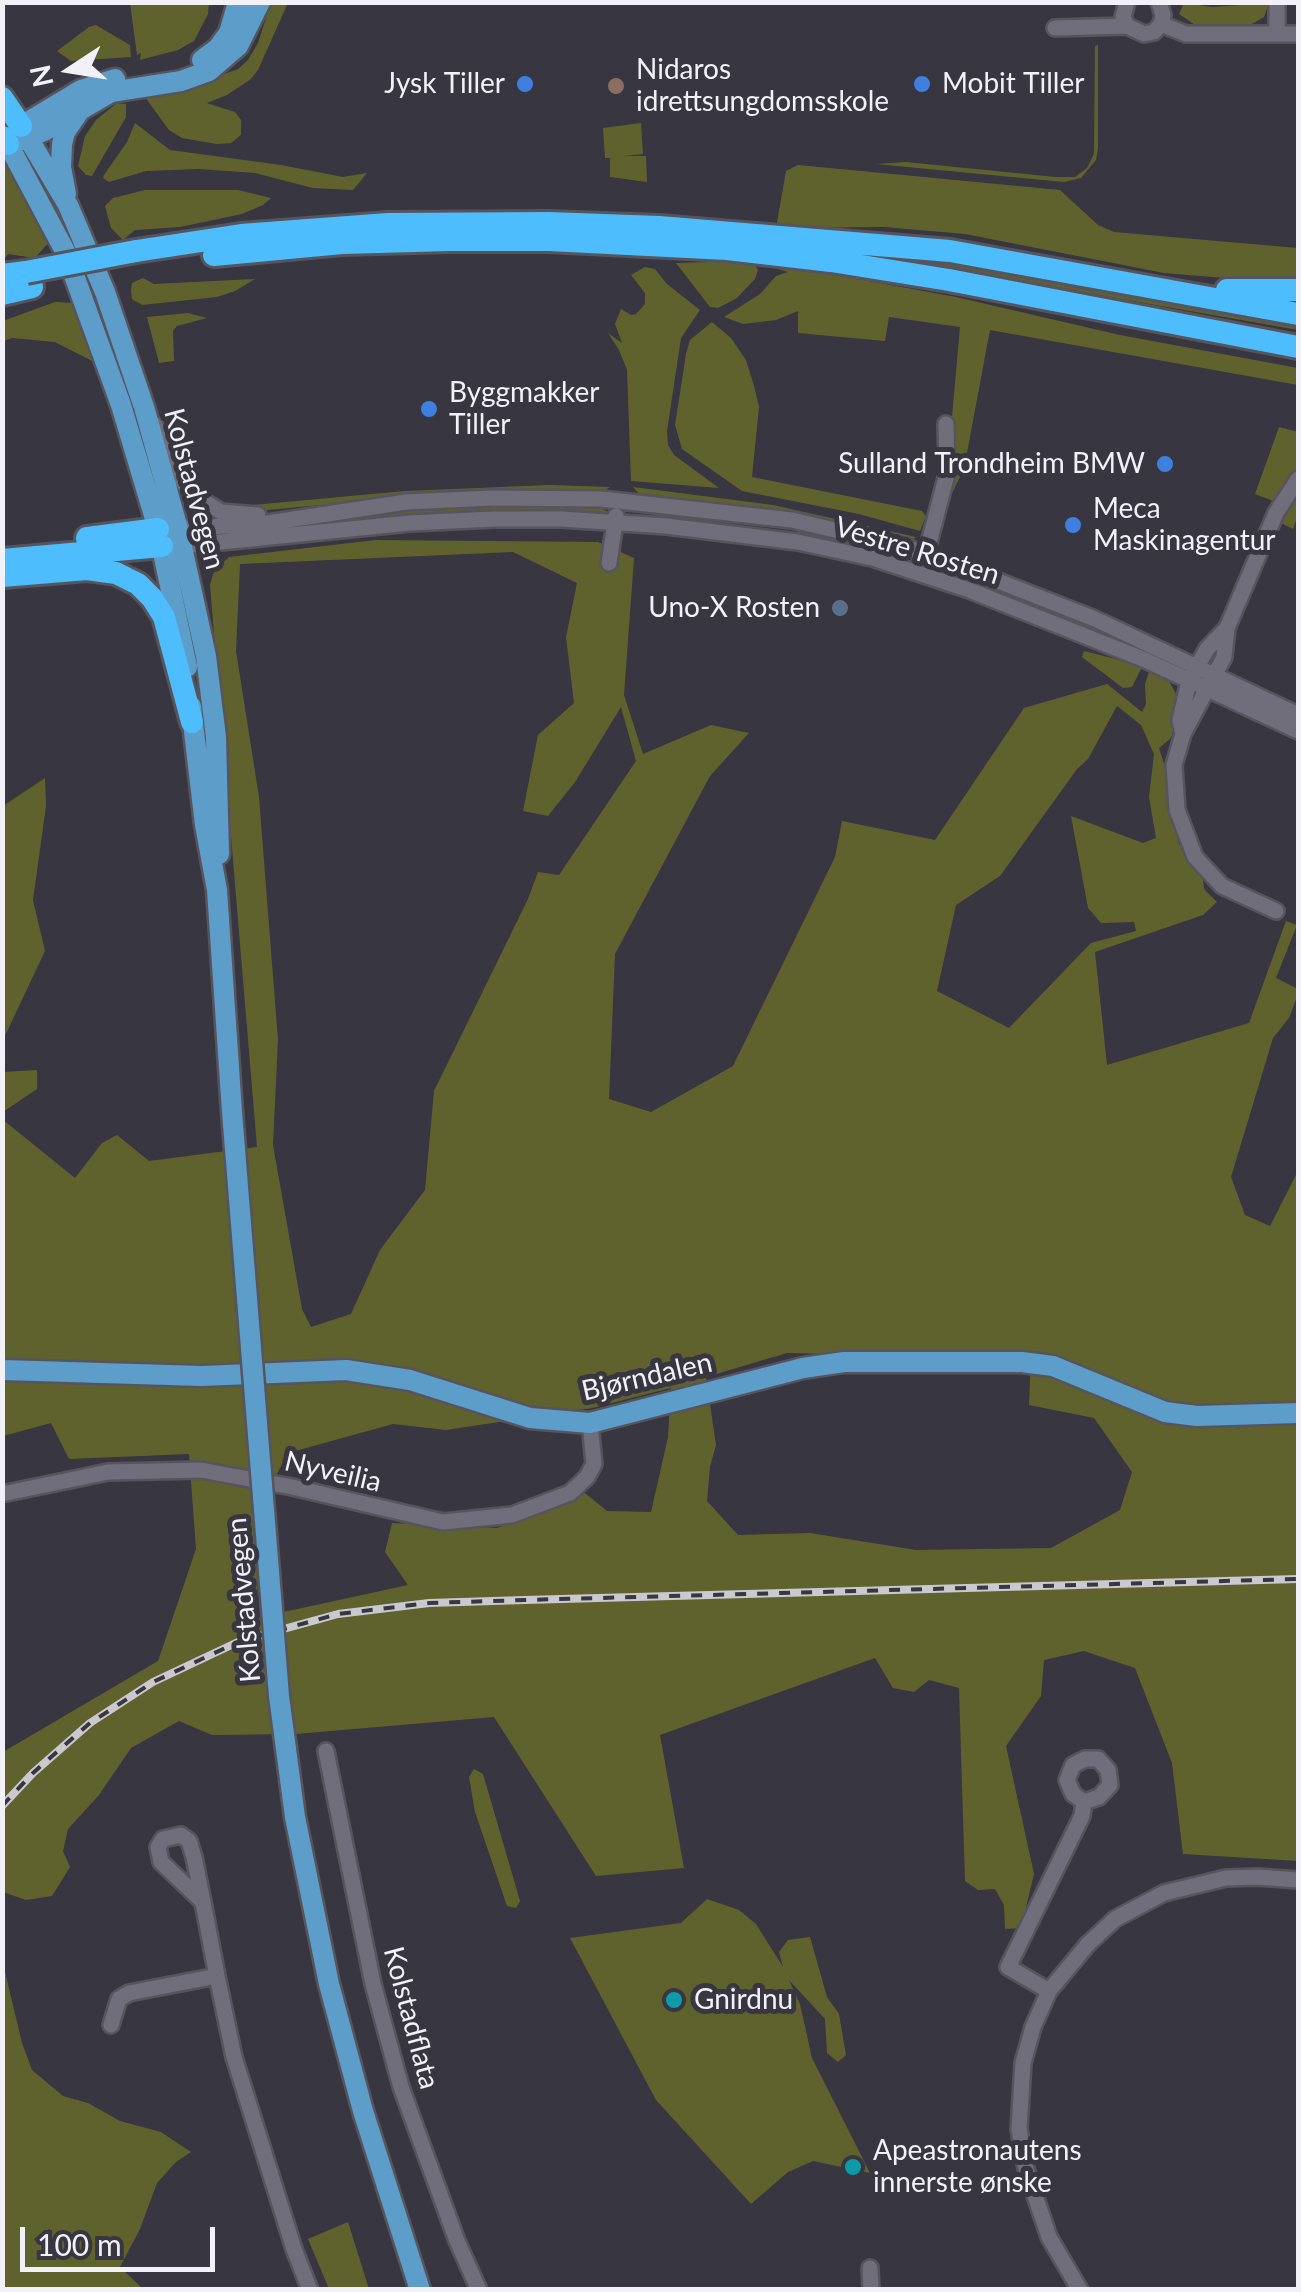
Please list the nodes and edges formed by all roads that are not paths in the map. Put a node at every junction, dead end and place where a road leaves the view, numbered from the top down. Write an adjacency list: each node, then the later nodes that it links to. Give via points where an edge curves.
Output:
1 (238, 2): 13 (main road, via 230,33 204,58 94,85)
2 (260, 2): 12 (main road, via 238,46 210,71 124,88)
3 (1127, 2): 7 (street)
4 (1159, 2): 6 (street)
5 (1277, 2): 9 (street)
6 (1160, 24): 7 (street, via 1144,34); 9 (street, via 1186,34)
7 (1126, 26): 8 (street)
8 (1056, 28)
9 (1277, 34): 10 (street)
10 (1298, 34)
11 (2, 98): 13 (highway)
12 (82, 109): 13 (main road); 14 (main road, via 62,144)
13 (15, 136): 14 (main road, Kolstadvegen); 29 (main road, Kolstadvegen, via 78,282)
14 (68, 206): 23 (main road, Kolstadvegen)
15 (138, 258): 17 (highway, bridge); 18 (highway, via 241,235 342,226 604,225 911,246); 22 (highway, via 388,241 727,249 949,280)
16 (2, 276): 17 (highway)
17 (29, 280): 20 (highway)
18 (1159, 288): 19 (highway); 21 (highway)
19 (1298, 290)
20 (2, 294)
21 (1298, 314)
22 (1298, 347)
23 (144, 407): 27 (street, Vestre Rosten, via 182,483 201,501 234,515); 29 (main road, Kolstadvegen)
24 (946, 424): 31 (street, Vestre Rosten, via 947,474)
25 (1298, 482): 35 (street, via 1276,513)
26 (619, 503): 27 (street, Vestre Rosten, via 406,502); 28 (street); 31 (street, Vestre Rosten, via 792,520)
27 (282, 518): 29 (street, Vestre Rosten)
28 (615, 523): 29 (street, Vestre Rosten, via 494,519); 33 (street); 38 (street, Vestre Rosten, via 713,530 872,558 1011,606)
29 (170, 538): 30 (highway); 32 (highway); 41 (main road, Kolstadvegen); 44 (main road, Kolstadvegen, via 206,656 220,819)
30 (2, 546)
31 (926, 554): 36 (street, Vestre Rosten)
32 (2, 560)
33 (609, 563)
34 (2, 576): 41 (highway, via 102,570 138,584 164,617)
35 (1227, 628): 36 (street); 37 (street)
36 (1197, 666): 37 (street, Vestre Rosten); 38 (street)
37 (1216, 675): 39 (street); 40 (street, Vestre Rosten)
38 (1189, 682): 39 (street, Vestre Rosten); 43 (street)
39 (1208, 692): 42 (street, Vestre Rosten); 43 (street)
40 (1298, 715)
41 (192, 722): 44 (main road, Kolstadvegen)
42 (1298, 732)
43 (1183, 734): 45 (street, via 1174,765 1177,810 1195,857 1222,886)
44 (217, 890): 59 (main road, Kolstadvegen, bridge, via 295,1818 328,1984)
45 (1276, 911)
46 (2, 1370): 48 (main road, Bjørndalen, via 202,1376 346,1370 410,1380 530,1418)
47 (1298, 1412): 48 (main road, Bjørndalen, via 1165,1412 1053,1366 1022,1362 844,1362)
48 (590, 1423): 49 (street, Nyveilia, via 594,1464 587,1478 570,1493 512,1514 443,1522 201,1470 108,1472)
49 (2, 1494)
50 (326, 1750): 60 (street, Kolstadflata, via 401,2087)
51 (1084, 1802): 55 (street, via 1008,1967)
52 (1298, 1880): 55 (street, via 1226,1878 1164,1893 1115,1918)
53 (203, 1902): 54 (street)
54 (217, 1976): 56 (street, via 129,1993 119,1999); 58 (street, via 234,2056)
55 (1049, 1992): 62 (street, via 1023,2063 1022,2150 1044,2216)
56 (111, 2026)
57 (870, 2268): 61 (street)
58 (310, 2290)
59 (420, 2290)
60 (479, 2290)
61 (871, 2290)
62 (1083, 2290)

